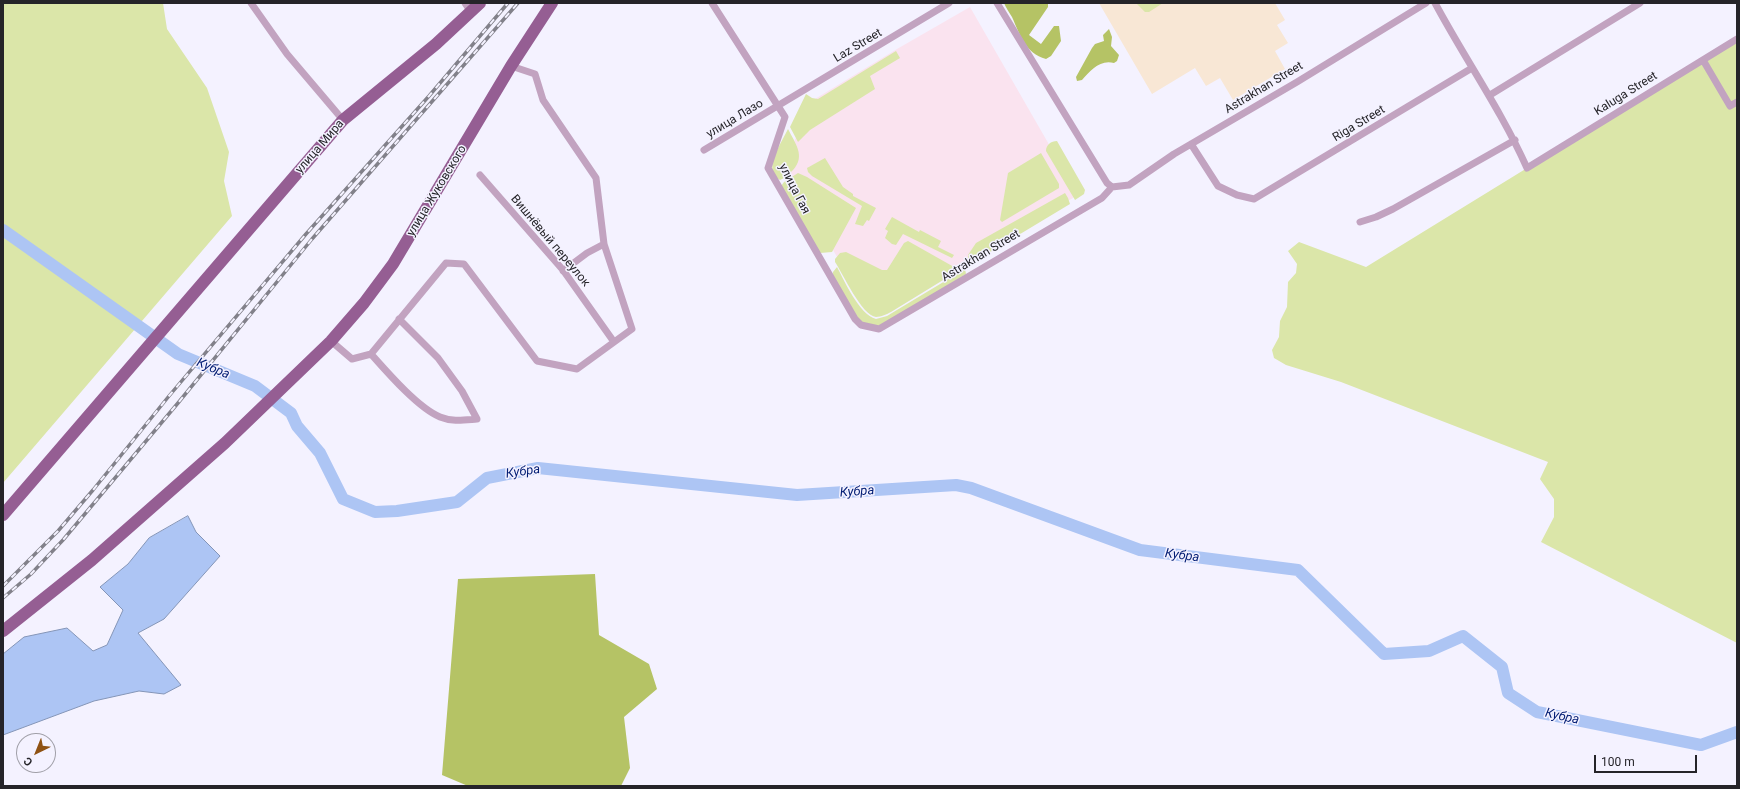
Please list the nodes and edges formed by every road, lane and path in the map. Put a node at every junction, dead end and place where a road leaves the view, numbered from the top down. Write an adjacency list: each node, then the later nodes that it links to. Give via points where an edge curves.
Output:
1 (252, 3): 18 (street, via 287,54)
2 (480, 3): 10 (main road, улица Мира)
3 (552, 3): 13 (main road, улица Жуковского)
4 (712, 3): 17 (street, улица Гая)
5 (949, 3): 17 (street, Laz Street)
6 (997, 3): 23 (street, via 1107,183)
7 (1426, 3): 20 (street, Astrakhan Street)
8 (1435, 3): 14 (street)
9 (1640, 3): 15 (street)
10 (468, 8): 18 (main road, улица Мира, via 436,44)
11 (1737, 39): 12 (street, Kaluga Street)
12 (1703, 60): 16 (street, via 1730,106); 19 (street, Kaluga Street, via 1528,168)
13 (512, 66): 25 (street, via 535,74 543,100 596,178); 29 (main road, улица Жуковского, via 393,264)
14 (1472, 68): 15 (street); 20 (street, Riga Street, via 1257,198 1244,197 1218,186)
15 (1490, 95): 19 (street)
16 (1737, 102)
17 (778, 107): 21 (street, улица Лазо); 28 (street, улица Гая, via 785,117 768,168 855,319 860,324)
18 (342, 120): 32 (main road, улица Мира)
19 (1515, 140): 24 (street, via 1393,209)
20 (1191, 144): 23 (street, Astrakhan Street, via 1128,185)
21 (704, 150)
22 (480, 175): 26 (street, Вишнёвый переулок)
23 (1112, 187): 28 (street, Astrakhan Street, via 1102,198)
24 (1360, 222)
25 (604, 244): 26 (street); 30 (street, via 632,329)
26 (563, 271): 30 (street, Вишнёвый переулок)
27 (399, 319): 30 (street, via 446,263 464,264 537,361 577,369); 31 (street); 31 (street, via 438,359 462,391 477,419 454,420 439,416 420,404)
28 (879, 329)
29 (331, 341): 31 (street, via 352,360); 33 (main road, улица Жуковского, via 225,443 98,556)
30 (614, 342)
31 (370, 354)
32 (3, 515)
33 (3, 631)

